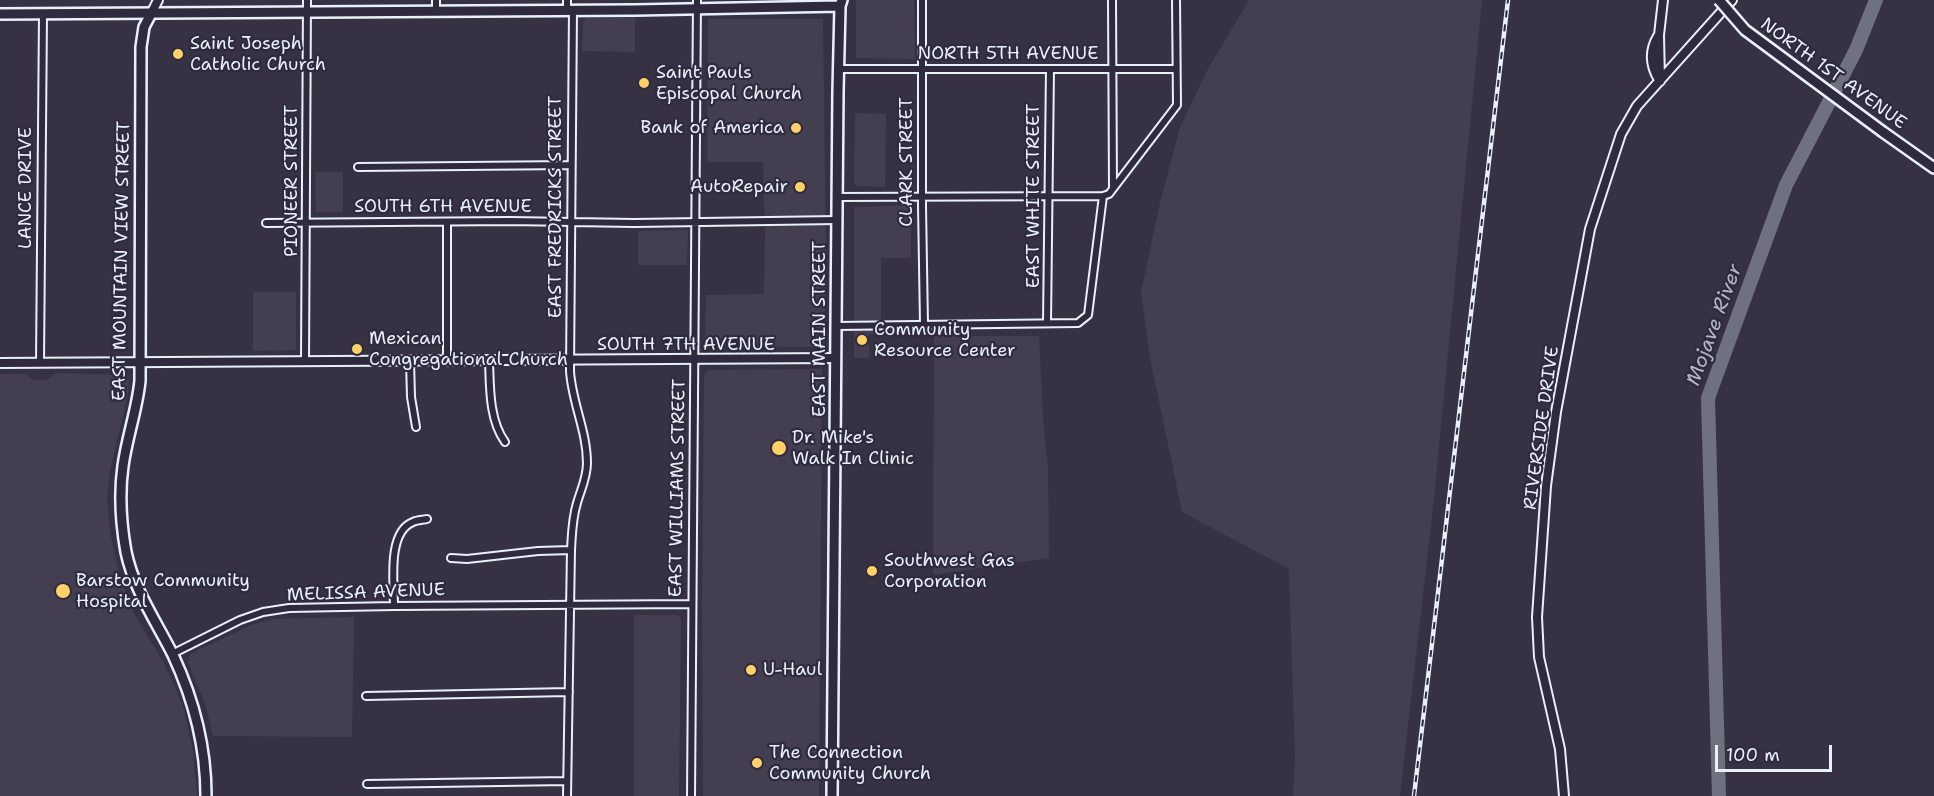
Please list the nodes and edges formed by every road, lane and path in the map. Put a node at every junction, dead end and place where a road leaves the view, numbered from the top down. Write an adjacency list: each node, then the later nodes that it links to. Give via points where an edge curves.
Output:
1 (158, 0): 14 (street, EAST MOUNTAIN VIEW STREET)
2 (307, 0): 15 (street, PIONEER STREET)
3 (436, 0): 13 (street)
4 (922, 0): 19 (street, CLARK STREET)
5 (1112, 0): 21 (street)
6 (1176, 0): 22 (street)
7 (1663, 0): 23 (street, via 1659,35 1652,46 1653,70)
8 (1719, 0): 26 (main road, NORTH 1ST AVENUE, bridge, via 1745,30)
9 (1732, 0): 23 (street, RIVERSIDE DRIVE)
10 (840, 2): 11 (main road); 18 (main road, EAST MAIN STREET)
11 (697, 5): 12 (main road); 34 (street, EAST WILLIAMS STREET)
12 (569, 7): 13 (main road); 24 (street, EAST FREDRICKS STREET)
13 (436, 11): 15 (main road)
14 (152, 12): 15 (main road); 17 (main road); 47 (main road, EAST MOUNTAIN VIEW STREET, via 144,27 141,47)
15 (307, 12): 36 (street, PIONEER STREET)
16 (0, 14): 17 (main road)
17 (43, 14): 50 (street, LANCE DRIVE)
18 (839, 69): 19 (street, NORTH 5TH AVENUE); 28 (main road, EAST MAIN STREET)
19 (922, 69): 20 (street, NORTH 5TH AVENUE); 29 (street, CLARK STREET)
20 (1050, 69): 21 (street, NORTH 5TH AVENUE); 30 (street, EAST WHITE STREET)
21 (1113, 69): 22 (street, NORTH 5TH AVENUE); 27 (street)
22 (1176, 69): 27 (street, via 1177,105)
23 (1660, 81): 68 (street, RIVERSIDE DRIVE, via 1629,118 1590,229 1546,486 1537,617 1539,657 1560,749)
24 (571, 165): 25 (street); 37 (street, EAST FREDRICKS STREET)
25 (358, 167)
26 (1934, 168)
27 (1113, 189): 31 (street)
28 (837, 196): 29 (street); 32 (main road, EAST MAIN STREET)
29 (922, 196): 30 (street); 39 (street, CLARK STREET)
30 (1049, 196): 31 (street); 38 (street, EAST WHITE STREET)
31 (1103, 196): 38 (street, via 1088,315 1078,323)
32 (837, 220): 34 (street, SOUTH 6TH AVENUE); 40 (main road, EAST MAIN STREET)
33 (447, 222): 36 (street, SOUTH 6TH AVENUE); 37 (street, SOUTH 6TH AVENUE); 45 (street)
34 (695, 222): 37 (street, SOUTH 6TH AVENUE); 43 (street, EAST WILLIAMS STREET)
35 (266, 223): 36 (street, SOUTH 6TH AVENUE)
36 (307, 223): 48 (street, PIONEER STREET)
37 (571, 223): 42 (street, EAST FREDRICKS STREET)
38 (1047, 323): 39 (street)
39 (924, 324): 40 (street)
40 (836, 326): 41 (main road, EAST MAIN STREET)
41 (836, 358): 43 (street, SOUTH 7TH AVENUE); 67 (main road, EAST MAIN STREET)
42 (570, 360): 43 (street, SOUTH 7TH AVENUE); 46 (street, SOUTH 7TH AVENUE); 54 (street, EAST FREDRICKS STREET, via 573,400 585,437 587,465 572,524)
43 (694, 360): 57 (street, EAST WILLIAMS STREET)
44 (410, 361): 45 (street, SOUTH 7TH AVENUE); 48 (street, SOUTH 7TH AVENUE); 51 (street)
45 (447, 361): 46 (street, SOUTH 7TH AVENUE)
46 (489, 361): 52 (street, via 491,403)
47 (140, 362): 48 (street, SOUTH 7TH AVENUE); 50 (street, SOUTH 7TH AVENUE); 59 (main road, EAST MOUNTAIN VIEW STREET, via 138,397 123,467 122,523 137,587)
48 (305, 362)
49 (0, 363): 50 (street, SOUTH 7TH AVENUE)
50 (40, 363)
51 (416, 428)
52 (505, 442)
53 (427, 519): 58 (street, via 412,522 398,537 394,552)
54 (571, 550): 55 (street, via 467,560); 56 (street, EAST FREDRICKS STREET)
55 (451, 558)
56 (570, 604): 57 (street, MELISSA AVENUE); 58 (street, MELISSA AVENUE); 60 (street, EAST FREDRICKS STREET)
57 (692, 604): 66 (street, EAST WILLIAMS STREET)
58 (394, 606): 59 (street, MELISSA AVENUE, via 263,612)
59 (172, 654): 64 (main road, EAST MOUNTAIN VIEW STREET, via 192,702 203,746)
60 (568, 692): 61 (street); 62 (street, EAST FREDRICKS STREET)
61 (366, 696)
62 (567, 781): 63 (street); 65 (street, EAST FREDRICKS STREET)
63 (367, 784)
64 (206, 796)
65 (567, 796)
66 (691, 796)
67 (832, 796)
68 (1564, 796)

